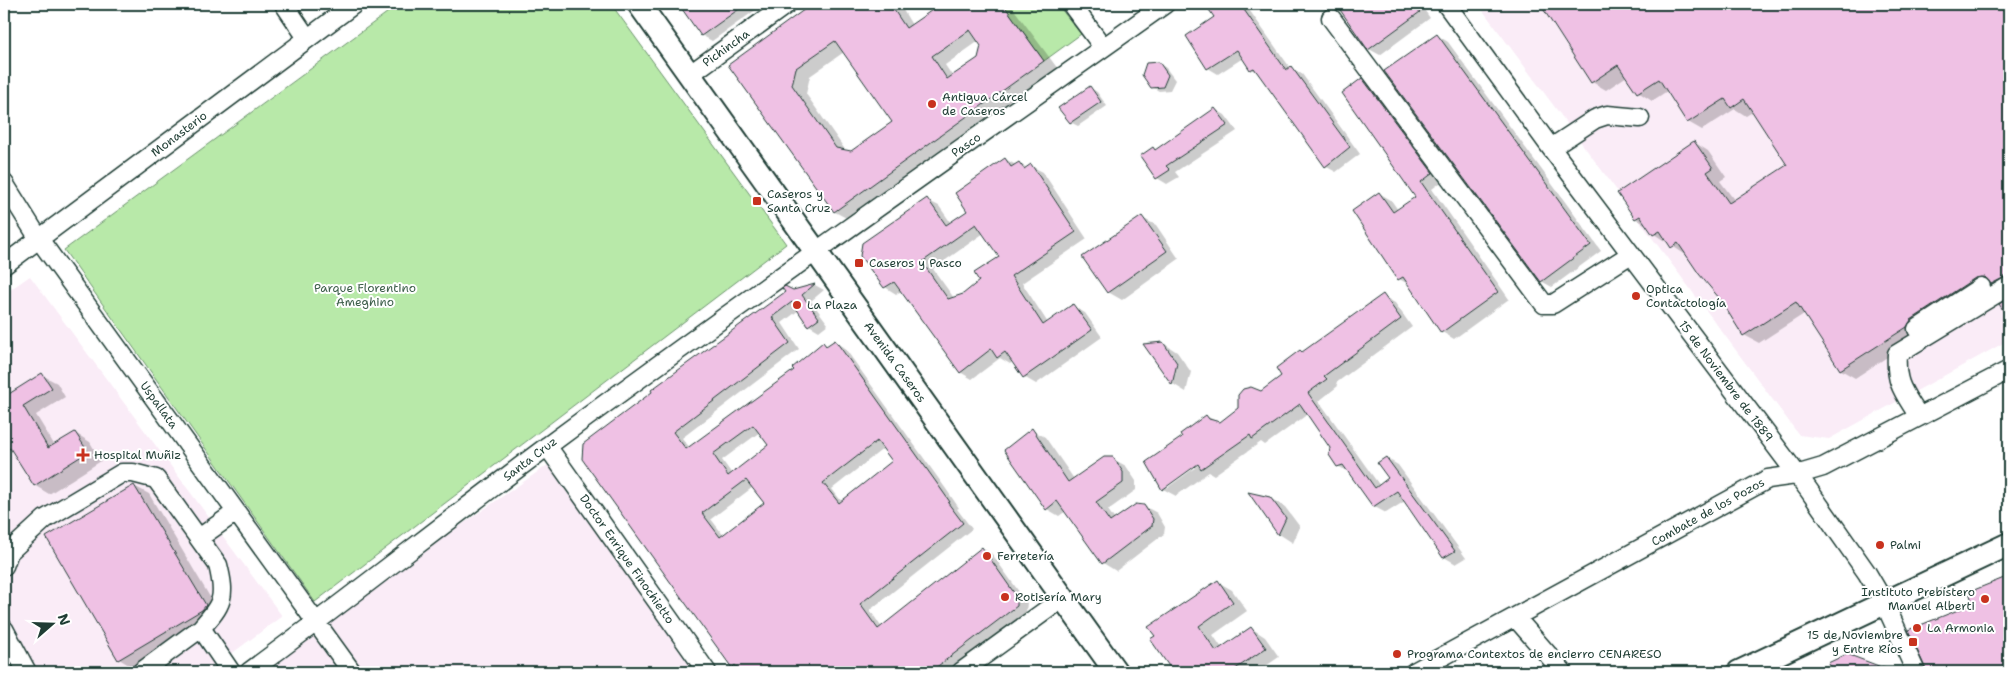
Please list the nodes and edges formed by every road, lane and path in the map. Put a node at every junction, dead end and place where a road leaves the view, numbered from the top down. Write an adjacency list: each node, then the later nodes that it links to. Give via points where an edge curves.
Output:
1 (284, 4): 9 (street)
2 (354, 4): 9 (street, Monasterio)
3 (639, 4): 11 (main road, Avenida Caseros)
4 (787, 4): 11 (street, Pichincha)
5 (1071, 4): 10 (street)
6 (1165, 4): 10 (street, Pasco)
7 (1446, 4): 13 (street, 15 de Noviembre de 1889)
8 (1331, 18): 17 (street, via 1544,304 1553,304)
9 (307, 38): 15 (street, Monasterio)
10 (1104, 48): 16 (street, Pasco)
11 (689, 74): 16 (main road, Avenida Caseros)
12 (1640, 118): 13 (street, via 1607,115 1595,119)
13 (1551, 148): 17 (street, 15 de Noviembre de 1889)
14 (4, 184): 15 (street, Uspallata)
15 (39, 239): 18 (street, Monasterio); 26 (street, Uspallata)
16 (815, 251): 24 (street, Santa Cruz); 30 (main road, Avenida Caseros)
17 (1631, 254): 25 (street, 15 de Noviembre de 1889)
18 (4, 265)
19 (2009, 286): 21 (street)
20 (1982, 287): 21 (street, via 1906,336)
21 (1897, 354): 23 (street, via 1898,383)
22 (2009, 370): 23 (street, Combate de los Pozos)
23 (1919, 417): 25 (street, Combate de los Pozos, via 1823,468)
24 (547, 446): 33 (street, Santa Cruz); 41 (street, Doctor Enrique Finochietto)
25 (1796, 475): 31 (street, 15 de Noviembre de 1889, via 1867,573); 32 (street, Combate de los Pozos, via 1768,479)
26 (236, 512): 27 (street); 33 (street, Uspallata)
27 (199, 538): 29 (street, via 156,479 122,472 45,519 9,552); 34 (street, via 218,565 222,579 218,609)
28 (2009, 544): 31 (main road)
29 (4, 566)
30 (1063, 598): 42 (street); 43 (main road, Avenida Caseros)
31 (1884, 602): 46 (main road); 47 (street, 15 de Noviembre de 1889)
32 (1516, 618): 44 (street, Combate de los Pozos); 45 (street)
33 (316, 623): 39 (street, Santa Cruz); 40 (street, Uspallata)
34 (201, 628): 37 (street); 38 (street)
35 (4, 629): 36 (street)
36 (27, 672)
37 (141, 672)
38 (231, 672)
39 (249, 672)
40 (352, 672)
41 (707, 672)
42 (961, 672)
43 (1116, 672)
44 (1414, 672)
45 (1563, 672)
46 (1739, 672)
47 (1916, 672)

